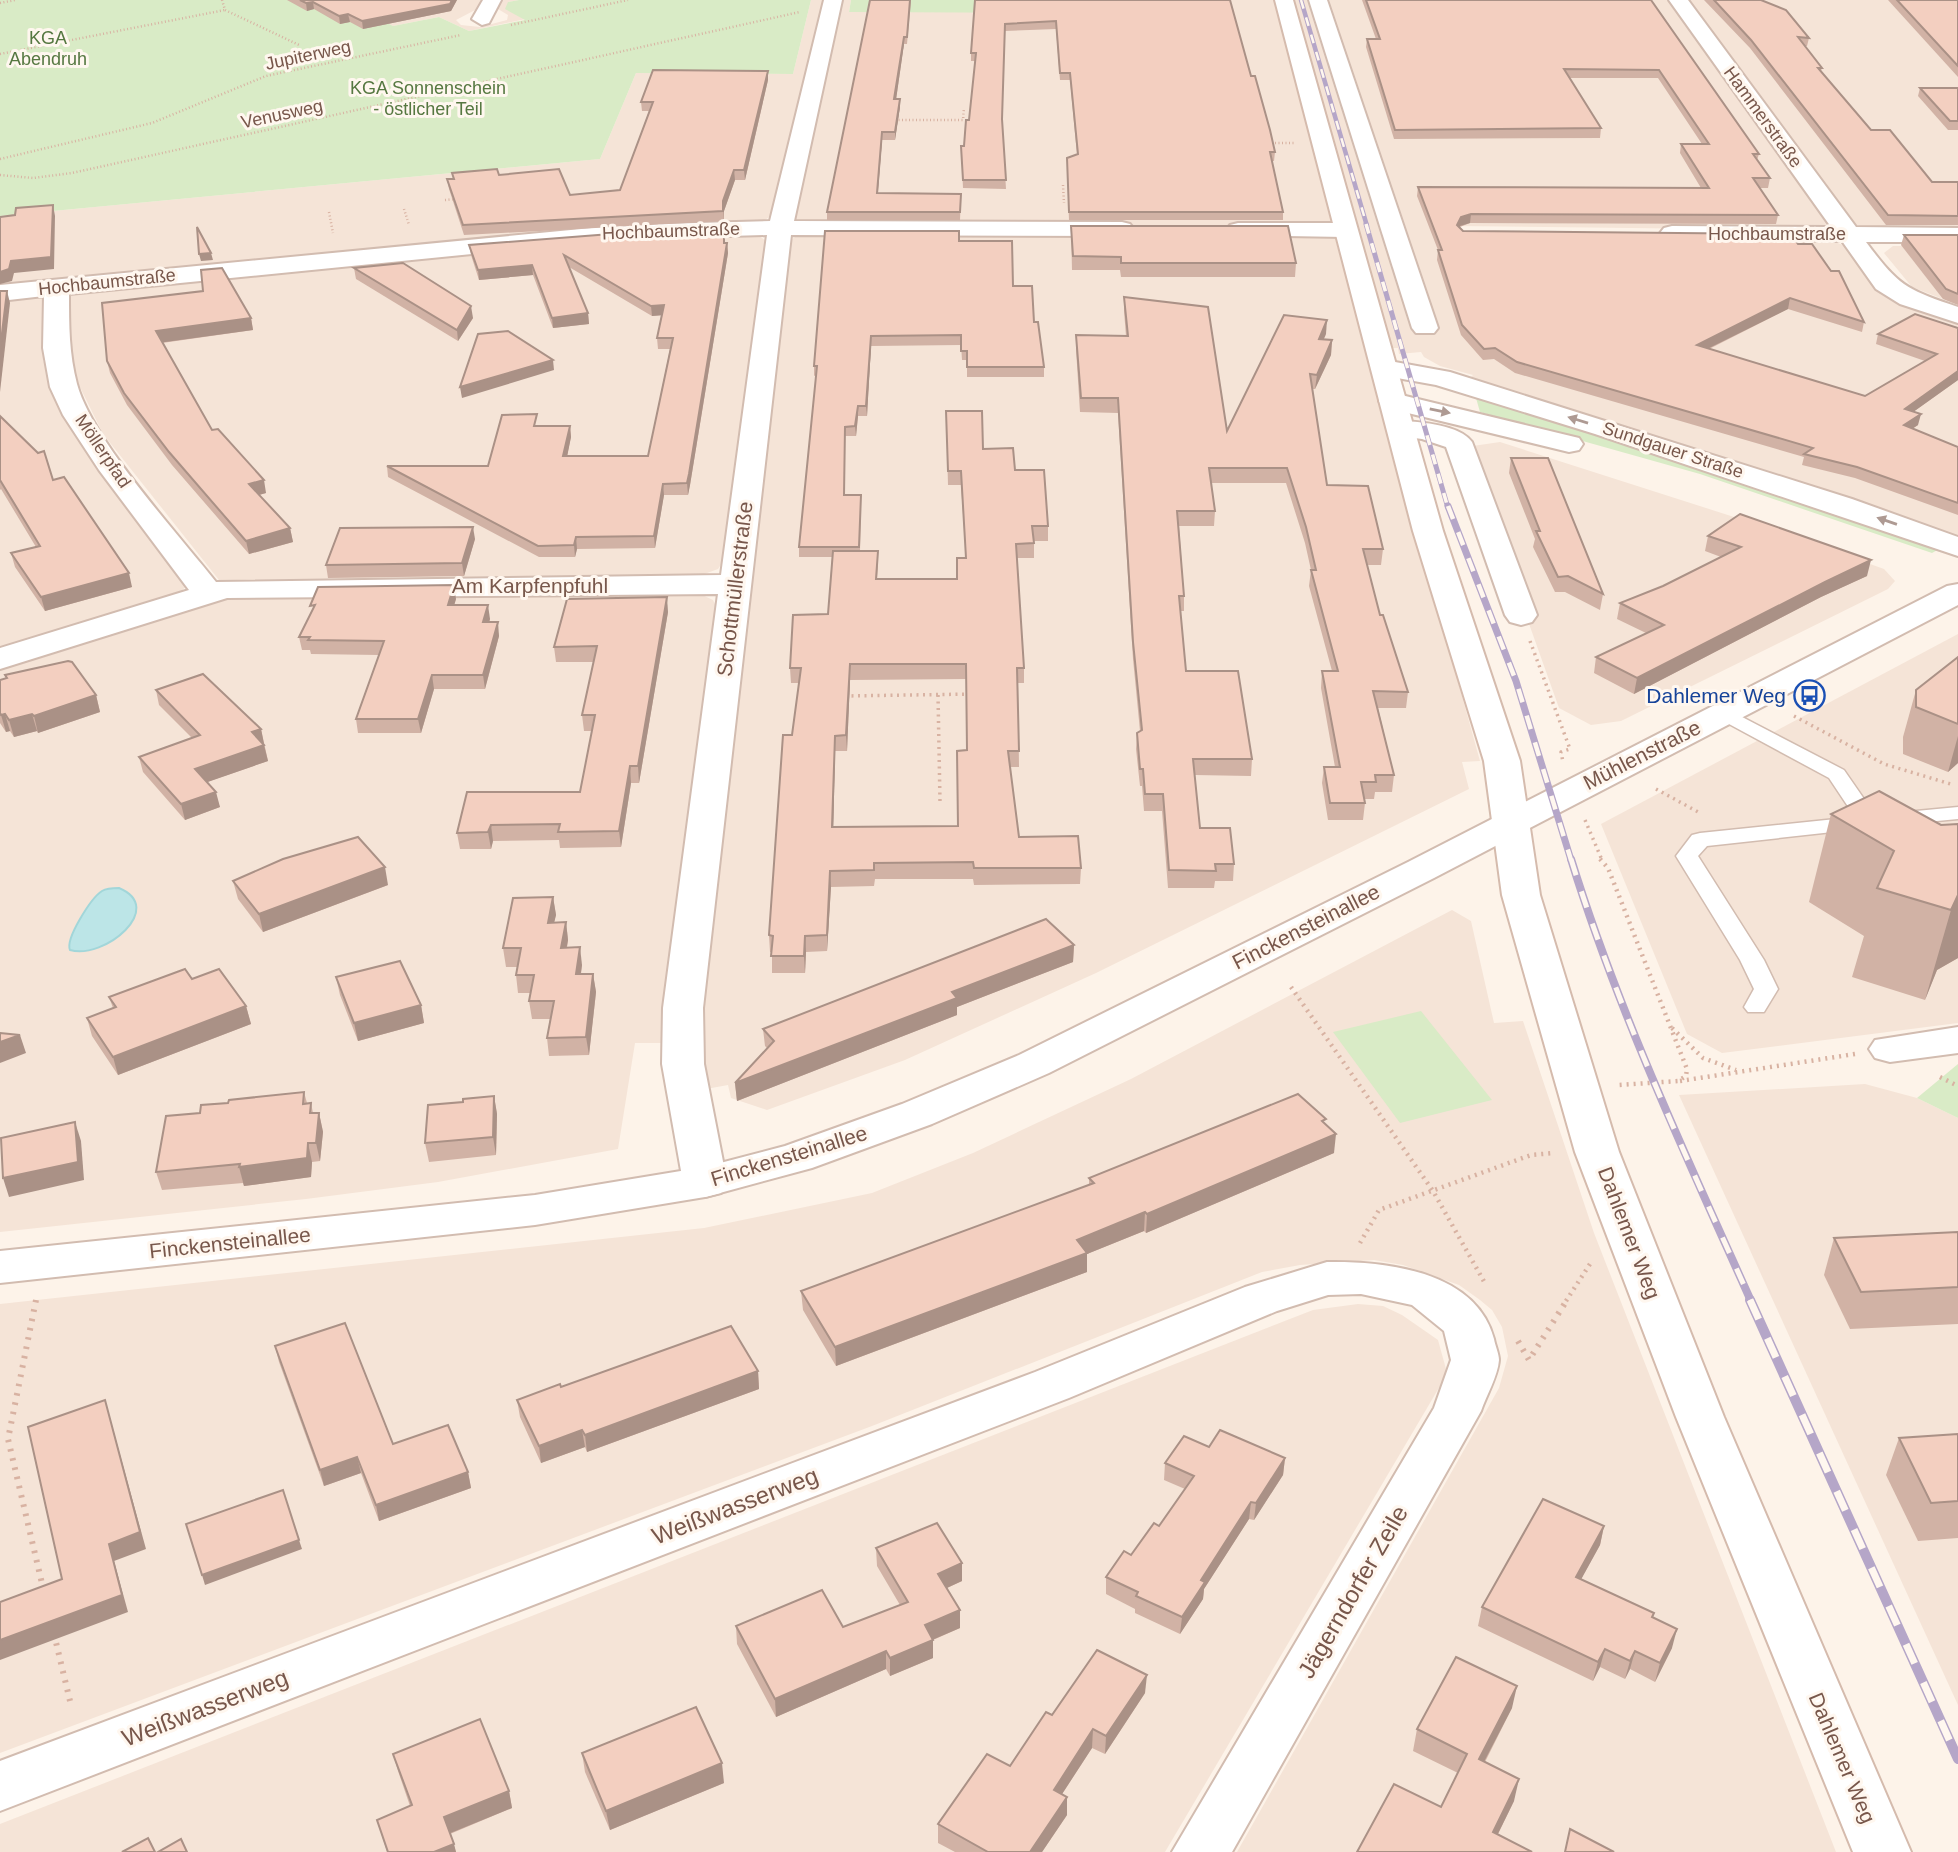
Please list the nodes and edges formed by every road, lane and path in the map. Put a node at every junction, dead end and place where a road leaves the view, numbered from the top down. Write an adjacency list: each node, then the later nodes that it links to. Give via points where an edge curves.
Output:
1 (15, 0): 9 (path)
2 (222, 0): 10 (path)
3 (492, 0): 12 (street)
4 (628, 0): 13 (path)
5 (833, 0): 31 (street, Schottmüllerstraße)
6 (1284, 0): 16 (street, Dahlemer Weg)
7 (1318, 0): 17 (street)
8 (1678, 0): 36 (street, Hammerstraße)
9 (0, 3)
10 (225, 10): 15 (path); 18 (path)
11 (802, 12): 26 (path, Venusweg, via 72,173 33,178)
12 (482, 19)
13 (503, 27)
14 (464, 35): 25 (path, Jupiterweg, via 266,76 152,123)
15 (299, 45)
16 (1297, 50): 17 (street); 19 (street, Dahlemer Weg)
17 (1334, 50): 20 (street)
18 (0, 54)
19 (1309, 95): 20 (street); 29 (street, Dahlemer Weg)
20 (1349, 95): 30 (street)
21 (964, 108): 22 (path, via 963,120)
22 (893, 120)
23 (1305, 142): 24 (path)
24 (1256, 143)
25 (0, 159)
26 (0, 175)
27 (465, 198): 28 (path)
28 (445, 200)
29 (1337, 200): 30 (street); 34 (street, Dahlemer Weg)
30 (1384, 200): 39 (street)
31 (780, 228): 32 (street, Hochbaumstraße); 40 (street, Hochbaumstraße, via 543,238); 48 (street, Schottmüllerstraße)
32 (1146, 230)
33 (1212, 230): 34 (street)
34 (1345, 230): 38 (street, Dahlemer Weg)
35 (1650, 233): 36 (street, Hochbaumstraße)
36 (1849, 234): 37 (street, Hochbaumstraße); 42 (street, Hammerstraße, via 1890,288)
37 (1958, 235)
38 (1357, 275): 39 (street); 44 (street, Dahlemer Weg)
39 (1407, 276): 43 (street)
40 (57, 287): 41 (street, Hochbaumstraße); 49 (street, Möllerpfad, via 56,348 64,387 77,415)
41 (0, 293)
42 (1958, 315)
43 (1425, 328)
44 (1384, 368): 45 (street, Dahlemer Weg); 46 (street, Sundgauer Straße, one-way to 44, via 1605,428 1440,378)
45 (1397, 415): 47 (street, Sundgauer Straße, one-way to 47, via 1486,422 1620,458 1913,556); 51 (street, via 1458,442); 63 (street, Dahlemer Weg, via 1428,531 1502,761)
46 (1958, 547)
47 (1958, 565)
48 (735, 584): 49 (street, Am Karpfenpfuhl, via 233,589); 76 (street, Schottmüllerstraße, via 682,1037 686,1087)
49 (208, 593): 52 (street, Am Karpfenpfuhl)
50 (1958, 593): 56 (street, Mühlenstraße)
51 (1521, 615): 58 (path, via 1570,748)
52 (0, 659)
53 (938, 694): 54 (path); 55 (path); 61 (path)
54 (985, 694)
55 (840, 696)
56 (1723, 713): 63 (street, Mühlenstraße); 64 (lane, via 1837,774)
57 (1794, 716): 59 (path, via 1884,764)
58 (1561, 752)
59 (1958, 787)
60 (1656, 789): 65 (path, via 1713,820)
61 (940, 802)
62 (1958, 813): 64 (lane)
63 (1512, 822): 76 (street, Finckensteinallee, via 1034,1064 848,1140); 88 (street, Dahlemer Weg, via 1521,895 1597,1152 1700,1417)
64 (1869, 822): 65 (lane)
65 (1726, 836): 68 (lane, via 1700,840 1687,856 1766,989)
66 (1608, 868): 69 (path)
67 (1291, 987): 77 (path)
68 (1756, 1007)
69 (1669, 1025): 72 (path, via 1703,1058); 73 (path, via 1687,1069)
70 (1958, 1040): 71 (street)
71 (1890, 1049): 72 (path)
72 (1737, 1070): 73 (path)
73 (1678, 1081): 74 (path, via 1618,1083)
74 (1622, 1094)
75 (1567, 1153): 77 (path, via 1531,1155)
76 (705, 1182): 79 (street, Finckensteinallee, via 535,1210)
77 (1433, 1191): 80 (path, via 1379,1210 1359,1244); 82 (path)
78 (1590, 1264): 82 (path, via 1529,1360)
79 (0, 1267)
80 (1361, 1278): 82 (street, Weißwasserweg, via 1426,1291); 86 (street, Weißwasserweg, via 1327,1279 1261,1299 1052,1385)
81 (37, 1293): 83 (path, via 8,1439)
82 (1490, 1315): 87 (street, Jägerndorfer Zeile, via 1457,1411)
83 (45, 1597)
84 (51, 1623): 85 (path)
85 (70, 1701)
86 (0, 1786)
87 (1201, 1852)
88 (1882, 1852)

